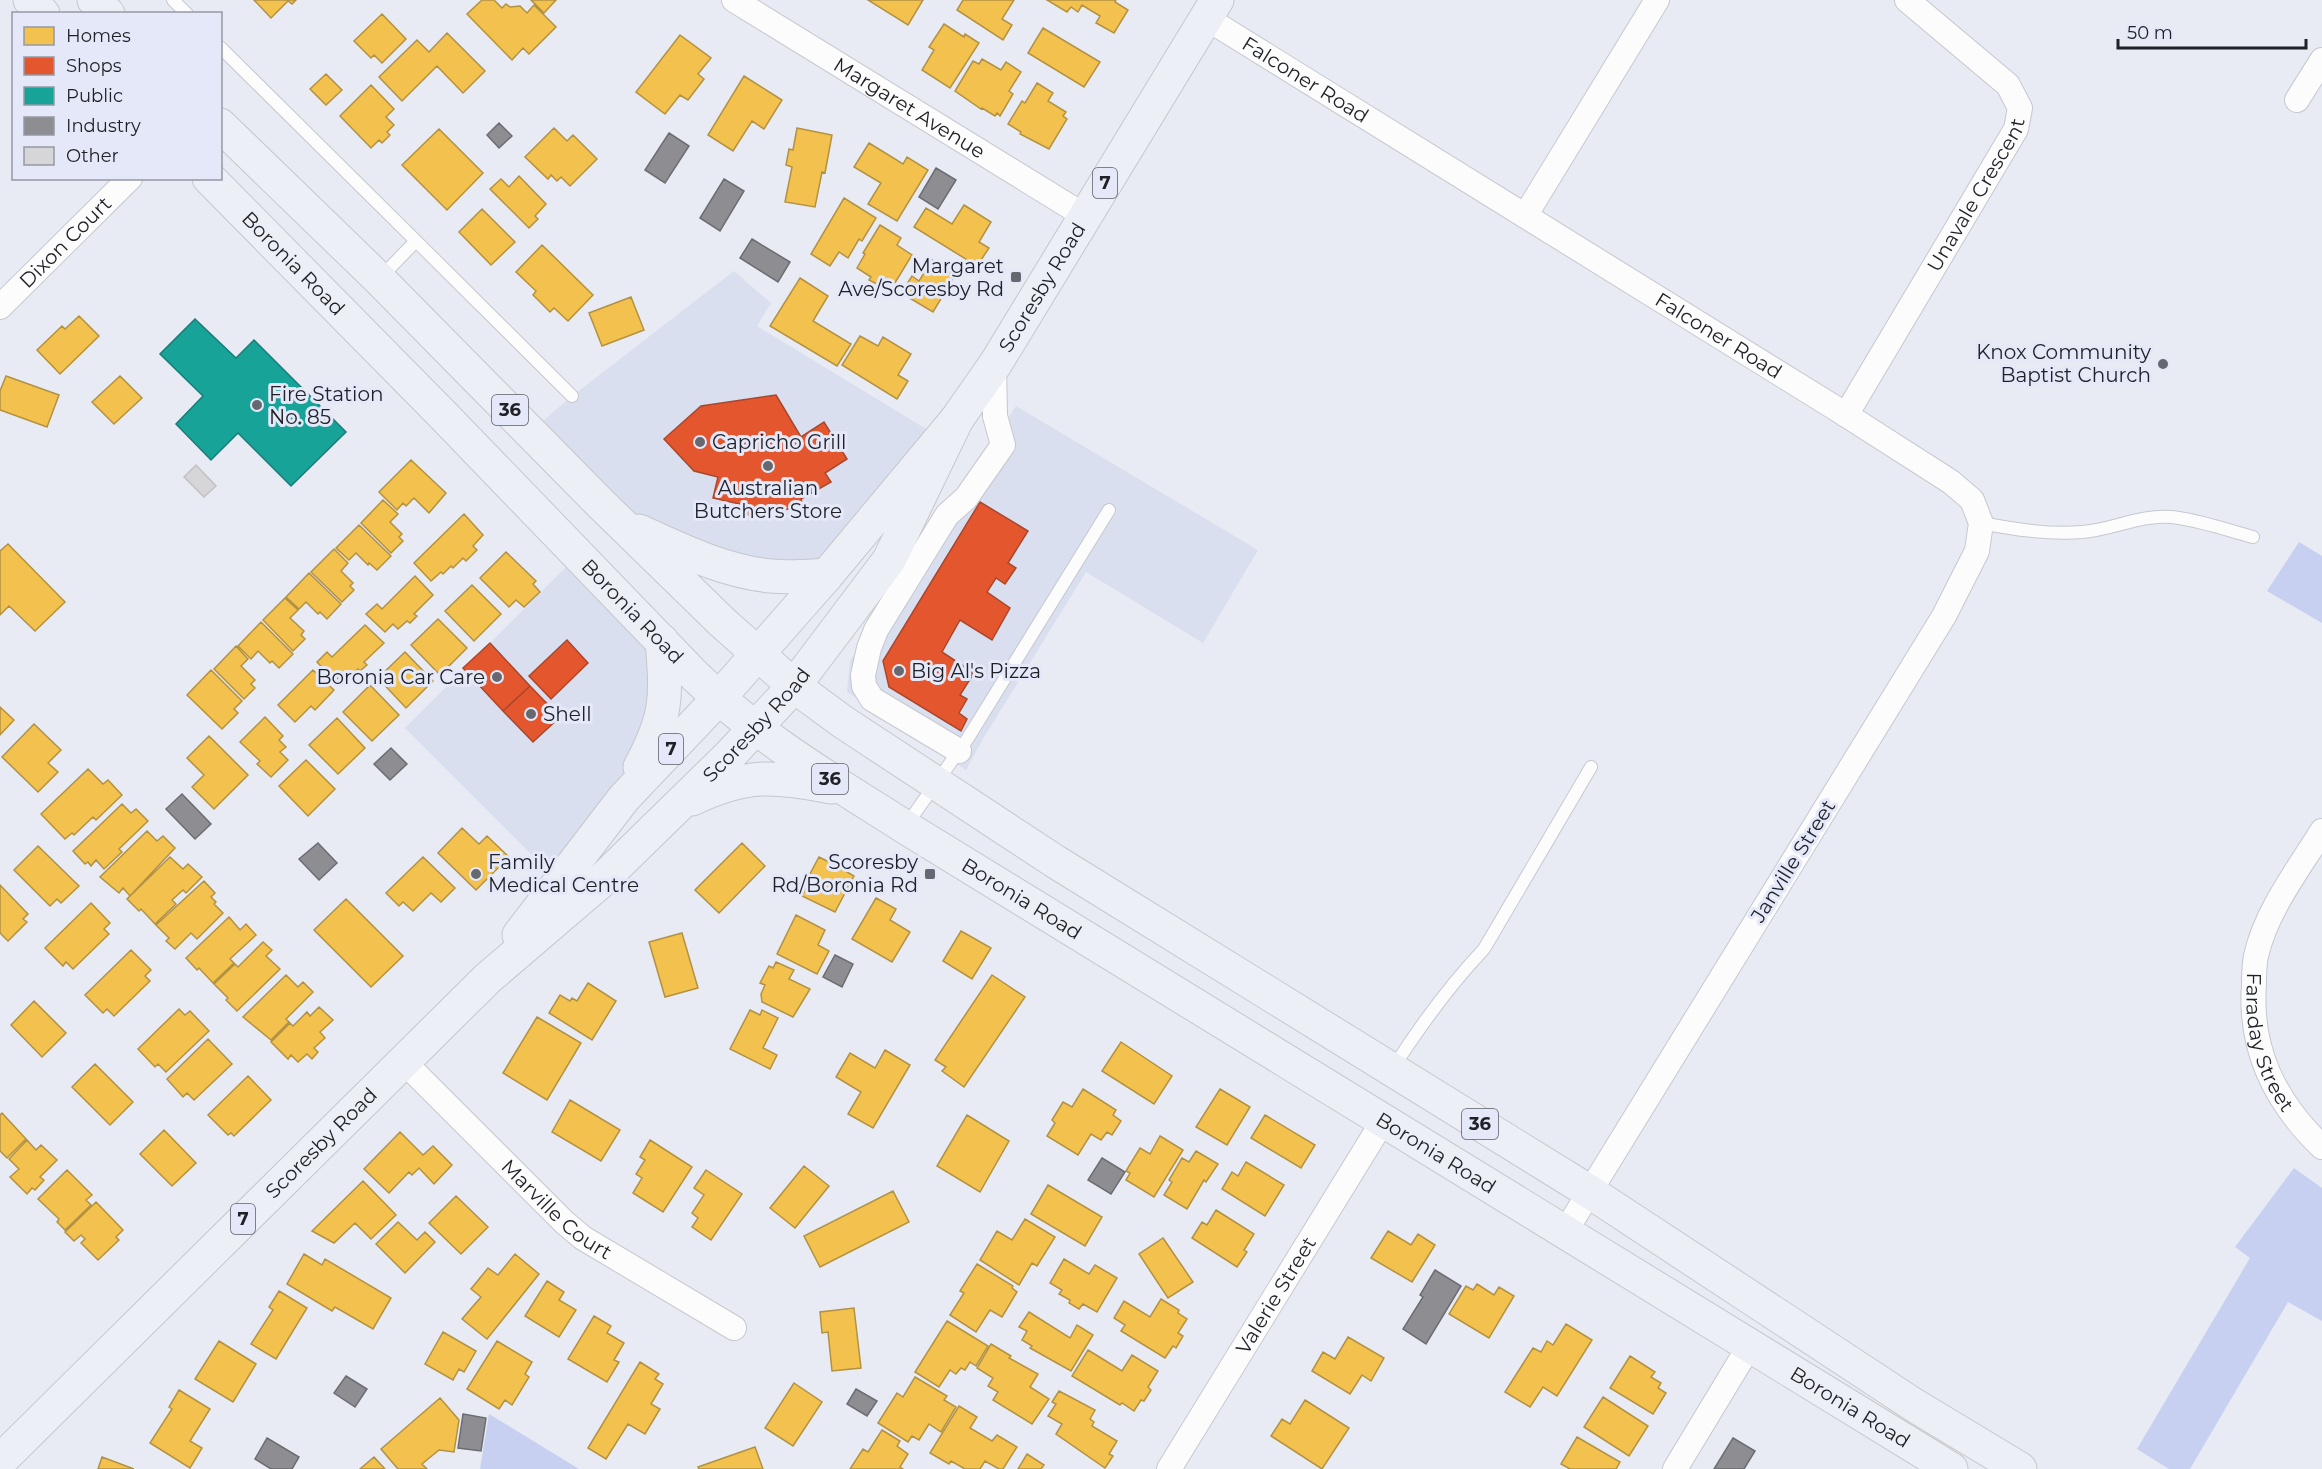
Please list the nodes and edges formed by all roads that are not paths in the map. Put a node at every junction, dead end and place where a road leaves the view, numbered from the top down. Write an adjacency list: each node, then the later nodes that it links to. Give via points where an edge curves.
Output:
1 (30, 0): 8 (main road)
2 (94, 0): 9 (main road)
3 (173, 0): 10 (lane)
4 (734, 0): 17 (street, Margaret Avenue)
5 (1657, 0): 18 (street)
6 (1907, 0): 24 (street, Unavale Crescent, via 2008,85 2020,108 2016,129)
7 (1211, 9): 17 (main road, Scoresby Road / 7); 18 (street, Falconer Road)
8 (41, 12)
9 (106, 12)
10 (185, 12)
11 (222, 49): 19 (lane)
12 (2322, 60): 13 (street)
13 (2297, 100)
14 (222, 127): 20 (main road, Boronia Road / 36)
15 (128, 180): 21 (street, Dixon Court)
16 (211, 180): 31 (main road, Boronia Road / 36)
17 (1085, 216): 22 (main road, Scoresby Road / 7)
18 (1525, 216): 24 (street, Falconer Road)
19 (416, 241): 20 (lane); 23 (lane)
20 (379, 279): 27 (main road, Boronia Road / 36)
21 (0, 307)
22 (994, 366): 25 (main road, Scoresby Road / 7); 36 (street, via 994,416 1003,445 966,498 946,515 886,612 868,648 862,675 872,699)
23 (572, 396)
24 (1846, 414): 28 (street, Falconer Road, via 1951,482 1972,500)
25 (957, 419): 30 (main road, Scoresby Road / 7); 33 (main road, Scoresby Road / 7, via 889,560)
26 (1109, 510): 36 (lane)
27 (621, 523): 30 (main road, via 693,555 741,570 770,576); 32 (main road, Boronia Road / 36)
28 (1981, 524): 29 (lane, via 2082,532 2146,517 2172,517); 49 (street, Janville Street, via 1977,552 1944,615)
29 (2253, 537)
30 (827, 575): 32 (main road, Scoresby Road / 7)
31 (662, 641): 34 (main road, Boronia Road / 36); 40 (main road, via 662,718)
32 (758, 654): 33 (main road, Boronia Road / 36); 34 (main road, Scoresby Road / 7)
33 (794, 686): 35 (main road, Scoresby Road / 7); 38 (main road, Boronia Road / 36)
34 (718, 699): 35 (main road, Boronia Road / 36); 40 (main road, Scoresby Road / 7)
35 (756, 728): 39 (main road, Boronia Road / 36); 41 (main road, Scoresby Road / 7)
36 (958, 752): 38 (lane)
37 (1592, 768): 46 (lane, via 1484,949 1425,1018)
38 (936, 784): 42 (lane); 46 (main road, Boronia Road / 36)
39 (847, 790): 41 (main road, via 766,777 719,786); 42 (main road, Boronia Road / 36)
40 (624, 798): 44 (main road, Scoresby Road / 7)
41 (677, 807): 44 (main road, Scoresby Road / 7, via 599,883)
42 (905, 827): 47 (main road, Boronia Road / 36)
43 (2322, 831): 48 (street, Faraday Street, via 2266,927 2256,957 2252,1007 2258,1049 2280,1097)
44 (488, 978): 45 (main road, Scoresby Road / 7)
45 (404, 1060): 51 (street, Marville Court, via 583,1238); 53 (main road, Scoresby Road / 7)
46 (1392, 1069): 49 (main road, Boronia Road / 36)
47 (1383, 1121): 50 (main road, Boronia Road / 36); 54 (street, Valerie Street)
48 (2322, 1147)
49 (1590, 1192): 50 (street, Janville Street); 57 (main road, Boronia Road / 36, via 1914,1405)
50 (1565, 1232): 52 (main road, Boronia Road / 36)
51 (734, 1328)
52 (1750, 1346): 55 (street); 56 (main road, Boronia Road / 36)
53 (0, 1461)
54 (1169, 1469)
55 (1675, 1469)
56 (1951, 1469)
57 (2020, 1469)

